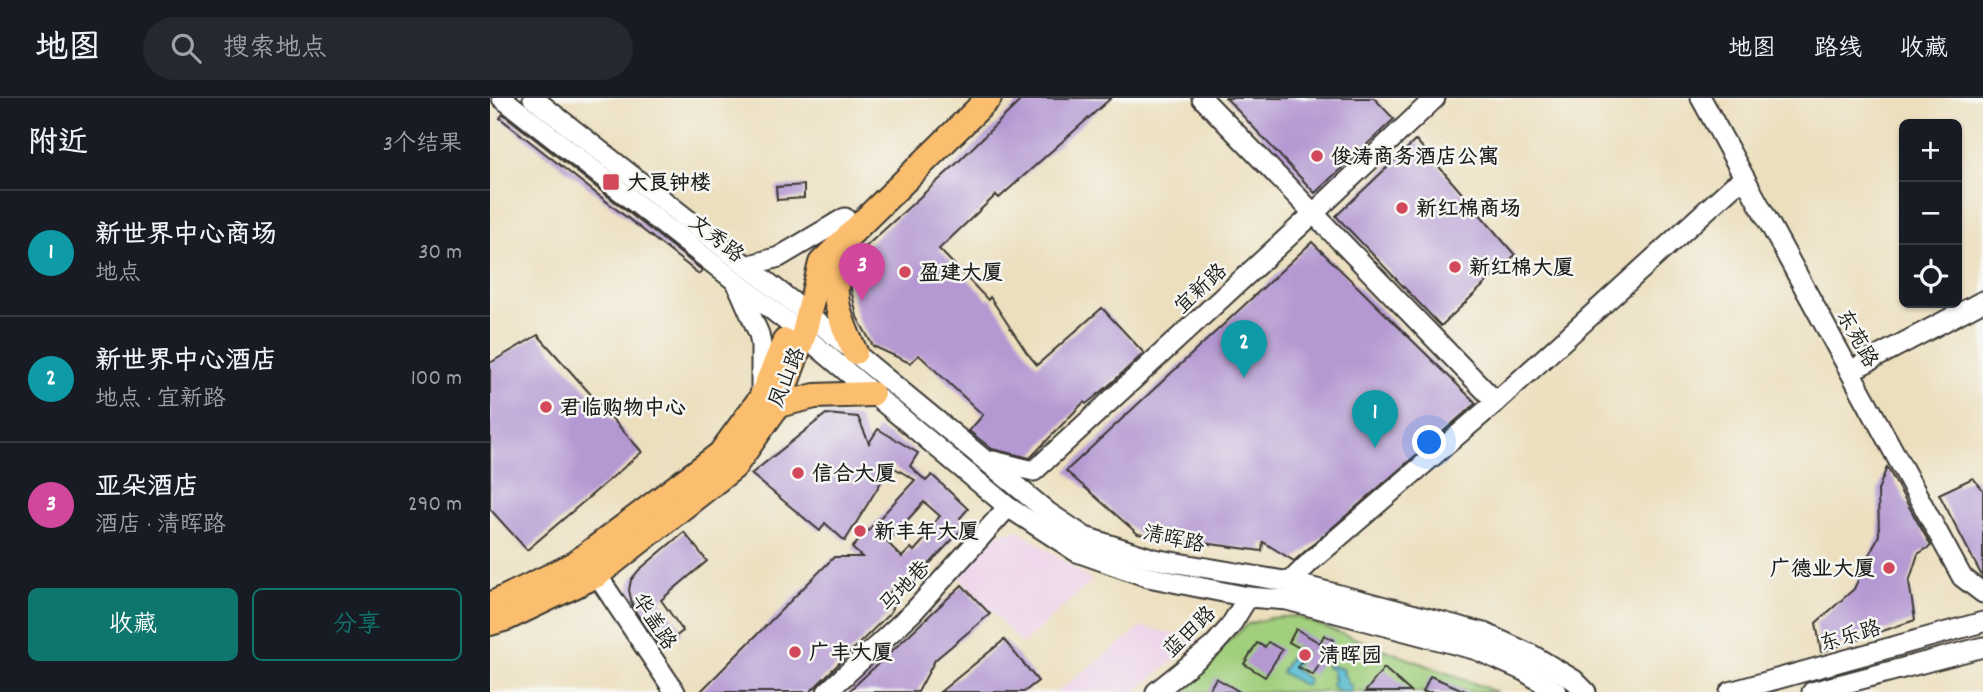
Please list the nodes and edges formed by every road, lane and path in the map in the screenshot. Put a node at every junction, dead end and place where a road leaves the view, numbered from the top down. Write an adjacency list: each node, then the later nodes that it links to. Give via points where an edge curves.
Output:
1 (502, 98): 12 (street, 文秀路)
2 (533, 98): 12 (street, 文秀路)
3 (967, 98): 10 (main road, 凤山路)
4 (989, 98): 11 (main road, 凤山路)
5 (1202, 98): 9 (street)
6 (1435, 98): 9 (street, 宜新路)
7 (1701, 98): 8 (street, 东苑路)
8 (1745, 179): 16 (street, 东苑路); 19 (street)
9 (1314, 214): 19 (street); 21 (street, 宜新路)
10 (845, 218): 12 (street); 14 (main road, 凤山路, via 807,256)
11 (838, 246): 14 (main road, 凤山路, via 821,263); 15 (main road, via 835,301)
12 (741, 274): 14 (street, 文秀路); 18 (street, via 759,334)
13 (1983, 301): 16 (street)
14 (799, 320): 15 (street, 清晖路); 17 (street, 清晖路); 18 (main road, 凤山路)
15 (855, 352): 20 (street, 清晖路)
16 (1850, 372): 26 (street, 东苑路, via 1962,577)
17 (872, 394): 18 (main road); 22 (street, 清晖路)
18 (770, 402): 24 (main road, 凤山路, via 734,467); 28 (main road, 凤山路, via 720,454 573,565)
19 (1496, 402): 25 (street)
20 (981, 457): 21 (street); 23 (street, 清晖路)
21 (1034, 471): 23 (street, via 1034,494)
22 (1008, 507): 27 (street, 清晖路, via 1077,552 1148,577); 33 (street, 马地巷, via 914,611)
23 (1049, 513): 25 (street, 清晖路, via 1085,537 1154,559)
24 (597, 575): 30 (main road, 凤山路); 32 (street, 华盖路)
25 (1290, 582): 36 (street, 清晖路, via 1484,633 1532,654)
26 (1983, 593)
27 (1248, 597): 34 (street, 蓝田路, via 1213,646); 35 (street, 清晖路, via 1287,600 1477,650)
28 (490, 605)
29 (1983, 622): 37 (street, 东乐路)
30 (490, 624)
31 (1983, 647): 38 (street)
32 (675, 692)
33 (827, 692)
34 (1156, 692)
35 (1558, 692)
36 (1586, 692)
37 (1730, 692)
38 (1812, 692)

